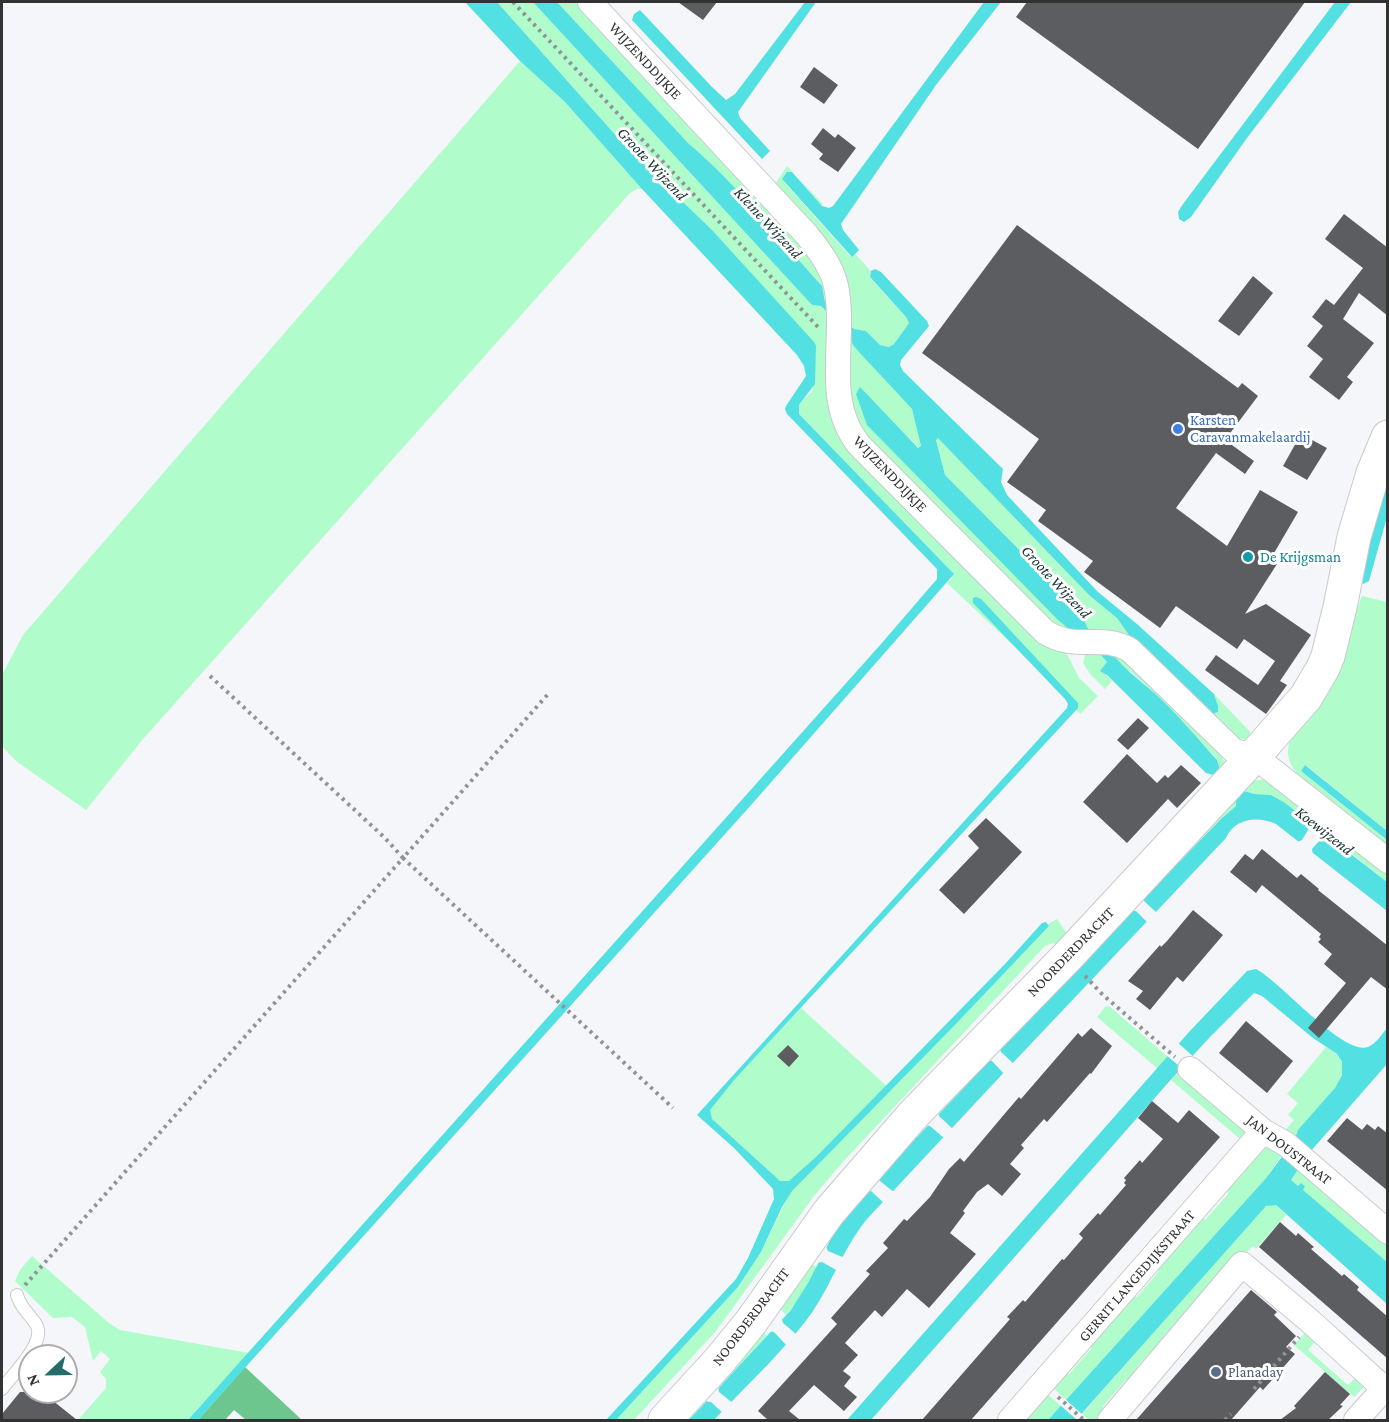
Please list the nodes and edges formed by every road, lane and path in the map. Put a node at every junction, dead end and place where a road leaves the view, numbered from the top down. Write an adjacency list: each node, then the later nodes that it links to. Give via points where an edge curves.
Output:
1 (513, 2): 3 (path)
2 (590, 2): 3 (street, WIJZENDDIJKJE, via 806,234 826,262 836,287)
3 (838, 343): 7 (street, WIJZENDDIJKJE, via 839,405 846,426 859,445 1045,632 1064,641 1123,645 1234,751)
4 (1388, 437): 7 (street, NOORDERDRACHT, via 1354,537 1323,668 1306,697)
5 (210, 676): 8 (path)
6 (549, 693): 8 (path)
7 (1254, 756): 9 (street, WIJZENDDIJKJE); 23 (street, NOORDERDRACHT, via 1070,960 913,1115 835,1205 751,1322)
8 (403, 858): 13 (path); 16 (path)
9 (1388, 861)
10 (1094, 985): 11 (path)
11 (1168, 1050)
12 (1190, 1069): 14 (street, JAN DOUSTRAAT)
13 (673, 1108)
14 (1263, 1131): 15 (street, JAN DOUSTRAAT, via 1286,1144); 24 (street, GERRIT LANGEDIJKSTRAAT)
15 (1388, 1232)
16 (17, 1295): 18 (lane, via 38,1328 38,1343)
17 (1311, 1322): 19 (path); 20 (street); 26 (street, via 1242,1264)
18 (2, 1389)
19 (1254, 1389)
20 (1386, 1390): 28 (street)
21 (1059, 1398): 25 (path)
22 (1231, 1414): 27 (path)
23 (665, 1420)
24 (1010, 1420)
25 (1084, 1420)
26 (1110, 1420)
27 (1225, 1420)
28 (1356, 1420)

